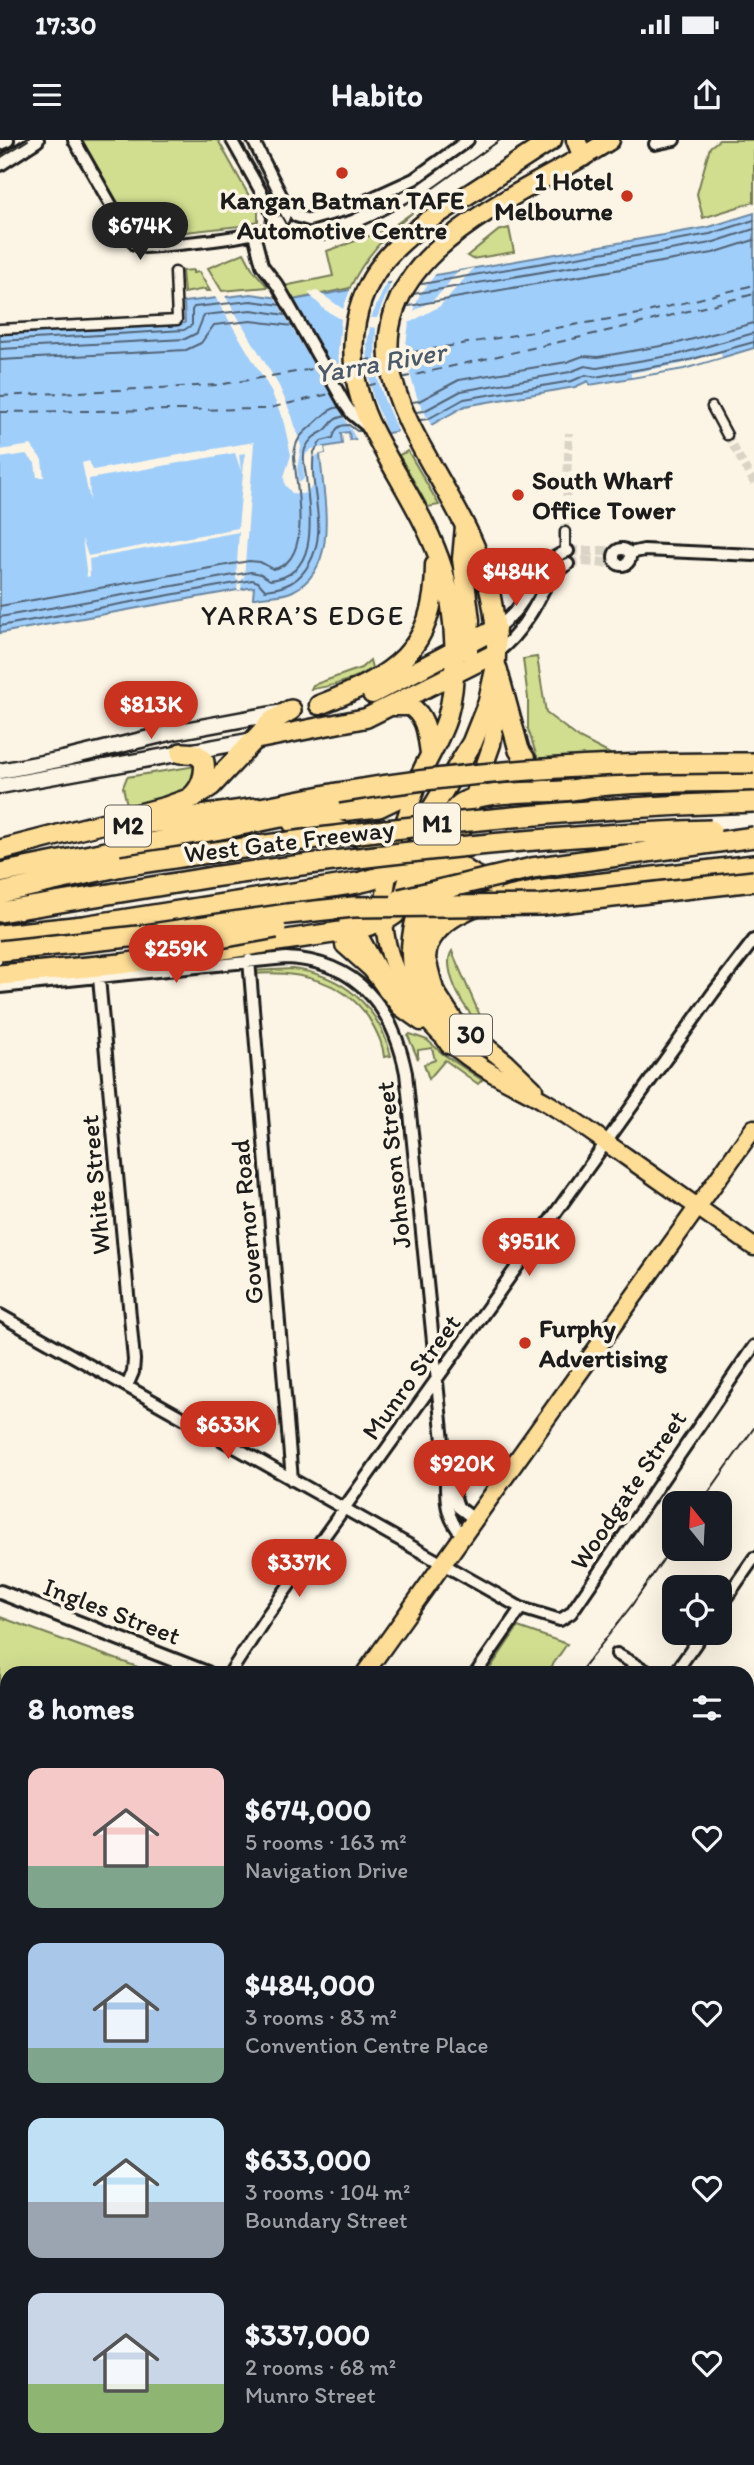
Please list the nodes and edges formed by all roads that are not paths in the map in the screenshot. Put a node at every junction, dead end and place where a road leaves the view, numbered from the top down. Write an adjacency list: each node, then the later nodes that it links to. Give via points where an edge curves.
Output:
1 (7, 140): 10 (street)
2 (37, 140): 13 (street)
3 (74, 140): 16 (street, via 137,245)
4 (232, 140): 15 (street, via 269,206)
5 (253, 140): 14 (street)
6 (468, 140): 14 (street, via 404,185 320,218 298,217)
7 (554, 140): 12 (highway); 20 (highway, via 426,222 375,273 362,300 354,334 358,391)
8 (610, 140): 12 (highway)
9 (674, 140): 11 (street)
10 (0, 144)
11 (655, 144)
12 (580, 152): 22 (highway, via 444,243 416,270 396,306 390,336 391,374 398,402)
13 (0, 164)
14 (281, 194): 15 (street, via 286,205 284,217)
15 (272, 228): 16 (street)
16 (254, 234): 20 (street, via 261,262 345,404)
17 (175, 272): 18 (street, via 177,320)
18 (0, 329)
19 (712, 407): 21 (street)
20 (373, 431): 24 (highway)
21 (727, 435)
22 (462, 521): 25 (highway); 32 (highway, via 470,615)
23 (565, 532): 26 (street)
24 (431, 538): 32 (highway); 35 (highway, via 433,600 416,643 401,661 372,682)
25 (474, 544): 30 (street, via 489,563 510,578 524,582); 31 (highway, via 488,582)
26 (567, 552): 30 (street, via 544,564)
27 (754, 555): 28 (street, via 619,551 628,562)
28 (607, 563)
29 (568, 564): 33 (street, via 552,575)
30 (536, 577): 31 (street, via 517,610)
31 (496, 629): 32 (highway); 33 (highway)
32 (462, 646): 34 (highway); 35 (highway, via 364,697)
33 (496, 663): 34 (highway); 44 (highway, via 514,738 530,766 559,782); 46 (main road, via 496,727); 50 (highway, via 488,703 472,743)
34 (454, 675): 36 (highway); 40 (highway, via 447,718)
35 (319, 705): 37 (highway)
36 (391, 707): 38 (highway, via 351,723); 40 (highway, via 410,706 419,713 425,724)
37 (291, 710): 38 (highway); 42 (main road)
38 (254, 740): 39 (main road); 47 (highway, M2, via 211,786)
39 (181, 753): 45 (main road); 47 (highway, M2, via 197,754 205,767 196,793)
40 (425, 764): 49 (highway, via 404,795 379,807); 50 (highway); 56 (main road)
41 (754, 764): 49 (highway, bridge, via 549,767 405,782)
42 (0, 771)
43 (754, 781): 44 (highway)
44 (607, 785): 46 (highway)
45 (0, 786)
46 (473, 797): 54 (highway, via 455,808)
47 (184, 802): 53 (highway, M2)
48 (754, 802): 60 (highway, West Gate Freeway / M1, bridge, via 586,811 327,836 122,866)
49 (255, 816): 53 (highway, M2, via 141,824); 55 (highway); 56 (highway, via 372,840); 60 (highway)
50 (426, 819): 54 (highway); 56 (highway, via 420,841)
51 (754, 828): 60 (highway, West Gate Freeway / M1, bridge, via 551,839 337,860 164,884)
52 (754, 836): 73 (highway, M1, bridge, via 532,868 303,923 176,946)
53 (0, 850)
54 (445, 852): 61 (highway); 62 (highway, via 467,872 486,881 518,890); 65 (main road, 30)
55 (0, 861)
56 (404, 861): 58 (highway); 61 (highway); 66 (highway, via 398,909)
57 (754, 865): 62 (highway)
58 (389, 874): 63 (highway); 66 (main road, 30)
59 (754, 881): 71 (highway, bridge, via 542,905 354,907)
60 (10, 888): 64 (highway, West Gate Freeway / M1)
61 (426, 889): 65 (highway); 78 (highway, via 413,929 413,967 424,1004)
62 (545, 891): 70 (highway, via 485,903 455,915 441,924)
63 (294, 894): 67 (highway); 68 (highway, via 313,893 330,899 341,909)
64 (0, 912)
65 (431, 919): 70 (main road, 30)
66 (386, 920): 68 (highway); 78 (main road, 30, via 392,959 407,995)
67 (0, 935)
68 (349, 937): 74 (highway, via 311,936 121,964); 77 (highway)
69 (754, 940): 81 (street, Munro Street)
70 (426, 949): 79 (main road, 30, via 431,978 447,1010)
71 (0, 951)
72 (249, 960): 75 (street, Johnson Street); 86 (street, Johnson Street, via 302,958 337,969 372,995 393,1028 410,1094); 89 (street, Governor Road)
73 (0, 965)
74 (0, 975)
75 (99, 978): 76 (street, Johnson Street); 87 (street, White Street, via 134,1360)
76 (0, 987)
77 (388, 990): 78 (main road, via 407,1014)
78 (446, 1040): 79 (main road, 30, via 491,1072)
79 (545, 1101): 81 (main road, 30)
80 (754, 1128): 82 (main road)
81 (606, 1143): 82 (main road, 30); 86 (street, Munro Street)
82 (699, 1208): 83 (main road, 30); 91 (main road)
83 (754, 1247)
84 (0, 1315): 87 (street, Woodgate Street)
85 (754, 1346): 97 (street, Woodgate Street, via 569,1615 560,1620)
86 (437, 1378): 88 (street, Johnson Street); 90 (street, Munro Street)
87 (127, 1386): 89 (street, Woodgate Street)
88 (446, 1471): 91 (street, Johnson Street, via 458,1507); 92 (street, Johnson Street, via 447,1508)
89 (292, 1480): 90 (street, Woodgate Street)
90 (344, 1510): 94 (street, Woodgate Street); 101 (street, Munro Street)
91 (474, 1518): 92 (main road)
92 (462, 1535): 94 (main road)
93 (754, 1558): 95 (street)
94 (441, 1564): 97 (street, Woodgate Street); 102 (main road)
95 (732, 1589)
96 (0, 1592): 100 (street, Ingles Street)
97 (521, 1608): 103 (street)
98 (695, 1645): 105 (street)
99 (617, 1654): 104 (street)
100 (188, 1666)
101 (235, 1666)
102 (370, 1666)
103 (481, 1666)
104 (638, 1666)
105 (680, 1666)

